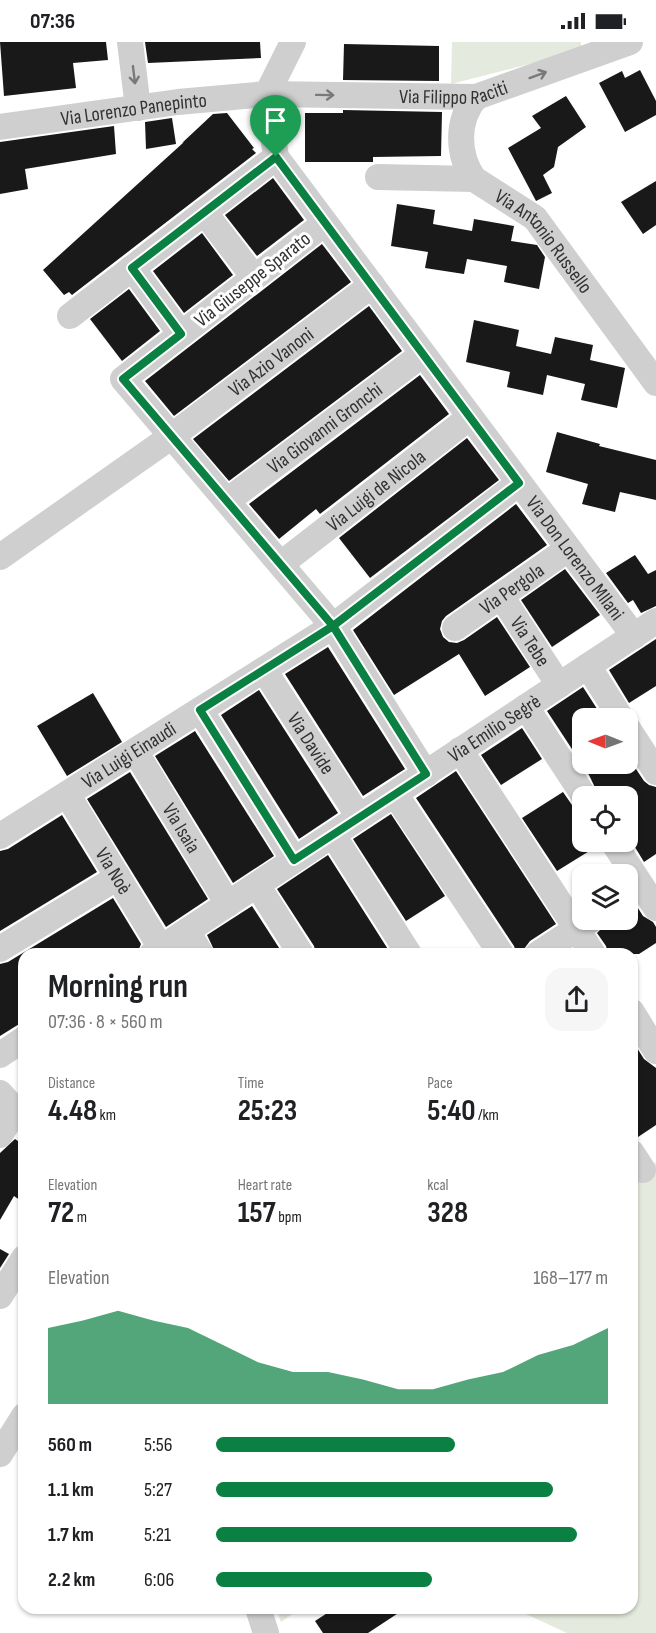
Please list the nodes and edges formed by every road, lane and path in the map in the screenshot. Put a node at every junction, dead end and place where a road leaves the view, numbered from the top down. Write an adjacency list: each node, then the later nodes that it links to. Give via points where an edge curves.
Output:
1 (130, 42): 6 (street, one-way to 6)
2 (293, 42): 4 (street)
3 (630, 42): 5 (street, Via Filippo Raciti, one-way to 3)
4 (267, 93): 5 (street, Via Filippo Raciti, one-way to 5); 6 (street, Via Lorenzo Panepinto); 8 (street, Via Don Lorenzo MIlani)
5 (476, 97): 10 (street, Via Antonio Russello, via 464,117 461,140 464,161)
6 (138, 108): 7 (street, Via Lorenzo Panepinto)
7 (0, 127)
8 (276, 157): 11 (street); 12 (street, Via Don Lorenzo MIlani)
9 (378, 177): 10 (street)
10 (474, 179): 19 (street, Via Antonio Russello, via 534,218)
11 (204, 212): 13 (street); 14 (street)
12 (325, 223): 14 (street, Via Giuseppe Sparato); 15 (street, Via Don Lorenzo MIlani)
13 (132, 268): 16 (street); 17 (street)
14 (254, 277): 17 (street, Via Giuseppe Sparato)
15 (372, 285): 18 (street, Via Don Lorenzo MIlani); 21 (street, Via Azio Vanoni)
16 (70, 316)
17 (181, 334): 21 (street, Via Giuseppe Sparato, via 123,379)
18 (423, 354): 20 (street, Via Don Lorenzo MIlani); 23 (street, Via Giovanni Gronchi)
19 (656, 383)
20 (470, 417): 22 (street, Via Don Lorenzo MIlani); 26 (street, Via Luigi de Nicola)
21 (172, 436): 23 (street); 25 (street, Via Azio Vanoni)
22 (519, 483): 24 (street, Via Don Lorenzo MIlani); 28 (street, Via Luigi Einaudi)
23 (227, 501): 26 (street)
24 (568, 549): 27 (street, Via Pergola); 29 (street, Via Don Lorenzo MIlani)
25 (0, 557)
26 (281, 564): 28 (street)
27 (501, 596): 30 (street, Via Pergola); 33 (street, Via Tebe)
28 (333, 626): 32 (street, Via Luigi Einaudi); 41 (street)
29 (650, 626): 31 (street, Via Emilio Segrè)
30 (455, 628)
31 (588, 666): 33 (street, Via Emilio Segrè); 35 (street)
32 (264, 670): 36 (street, Via Luigi Einaudi); 45 (street, Via Davide)
33 (559, 685): 34 (street, Via Emilio Segrè)
34 (526, 707): 38 (street, Via Emilio Segrè); 42 (street)
35 (615, 708)
36 (200, 710): 39 (street, Via Luigi Einaudi); 49 (street)
37 (638, 744): 40 (street)
38 (460, 750): 41 (street, Via Emilio Segrè); 54 (street)
39 (135, 751): 43 (street, Via Luigi Einaudi); 53 (street, Via Isaia)
40 (656, 772)
41 (426, 774): 44 (street, Via Emilio Segrè)
42 (577, 786)
43 (67, 794): 47 (street, Via Luigi Einaudi); 50 (street, Via Noè)
44 (395, 794): 45 (street, Via Emilio Segrè); 64 (street)
45 (359, 817): 46 (street, Via Emilio Segrè)
46 (333, 835): 49 (street, Via Emilio Segrè); 63 (street)
47 (0, 836)
48 (620, 852): 52 (street)
49 (294, 860): 51 (street, Via Emilio Segrè)
50 (118, 877): 59 (street, Via Noè); 67 (street)
51 (257, 885): 53 (street, Via Emilio Segrè); 62 (street)
52 (641, 885): 55 (street)
53 (228, 904): 58 (street, Via Emilio Segrè)
54 (572, 908)
55 (656, 908)
56 (574, 930): 65 (street)
57 (585, 930): 66 (street)
58 (187, 932): 60 (street, Via Emilio Segrè); 61 (street)
59 (155, 948)
60 (162, 948)
61 (197, 948)
62 (297, 948)
63 (405, 948)
64 (497, 948)
65 (547, 948)
66 (591, 948)
67 (0, 949)
68 (640, 1024): 70 (street)
69 (18, 1043): 71 (street)
70 (656, 1051)
71 (0, 1055)
72 (13, 1107): 73 (street)
73 (0, 1135)
74 (18, 1268): 75 (street)
75 (0, 1296)
76 (260, 1614): 77 (street)
77 (266, 1633)

